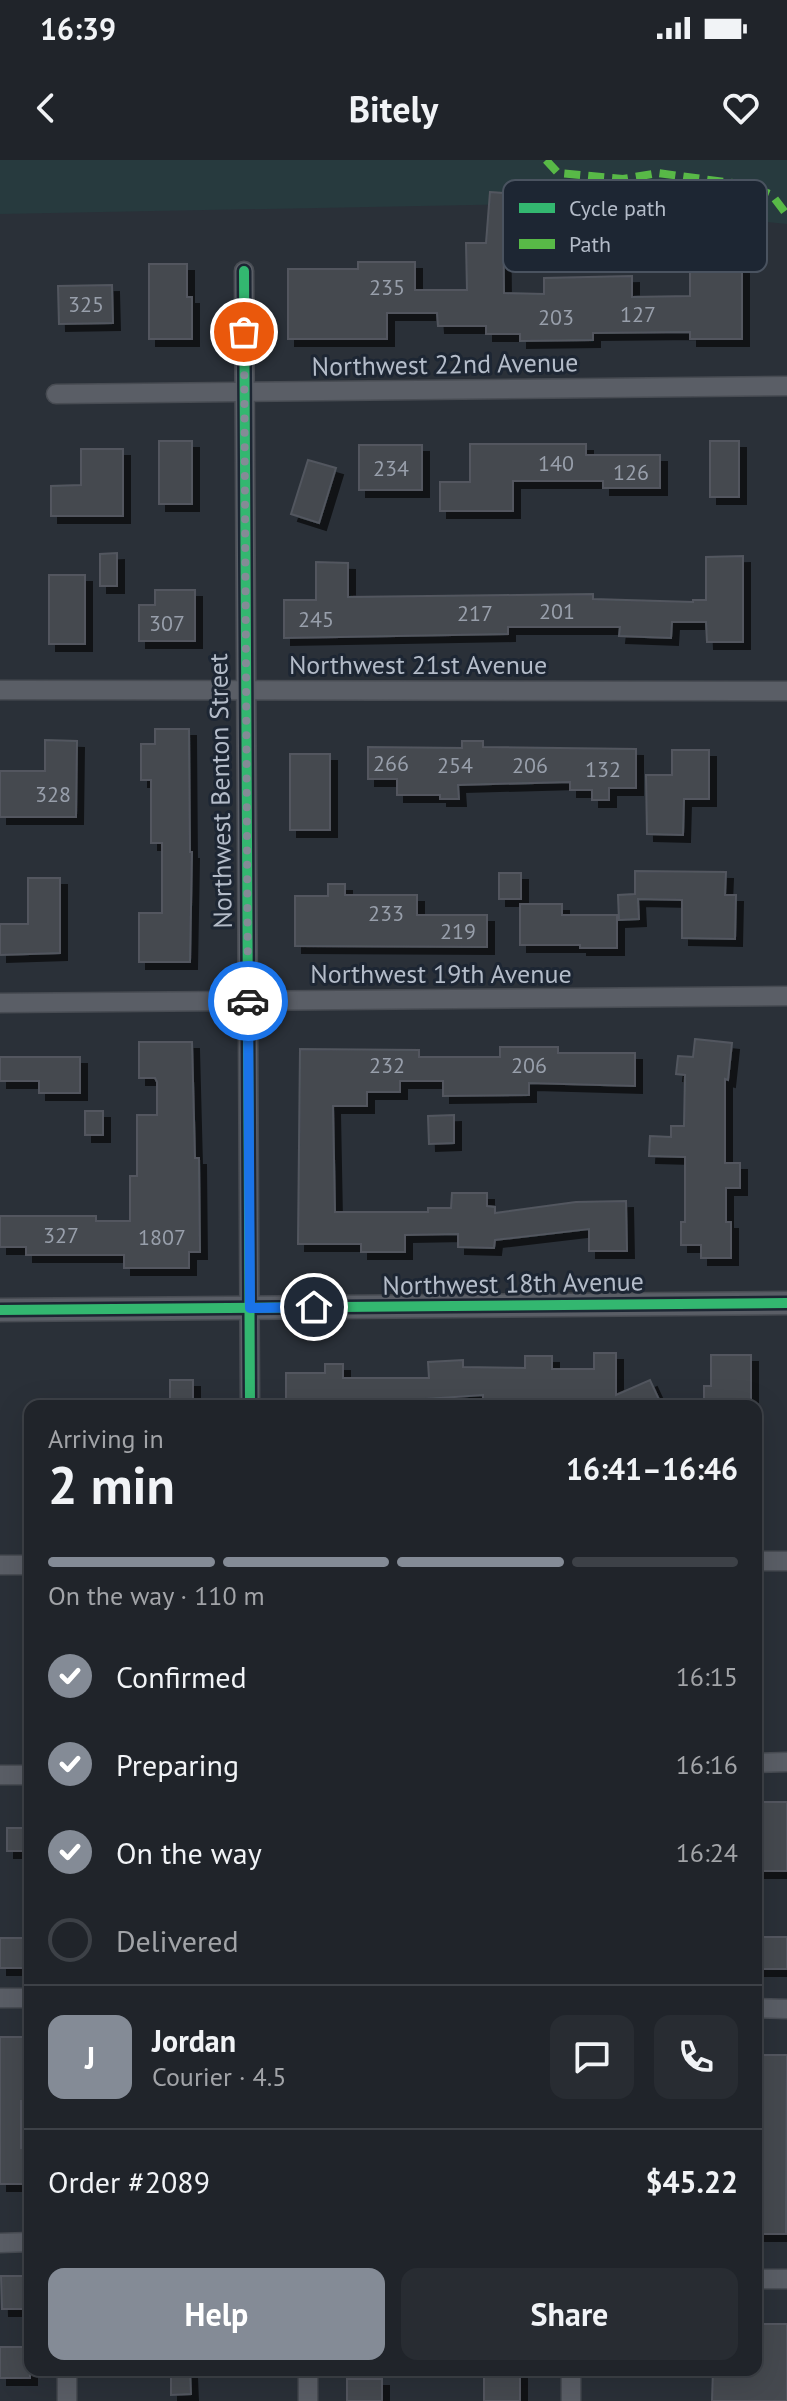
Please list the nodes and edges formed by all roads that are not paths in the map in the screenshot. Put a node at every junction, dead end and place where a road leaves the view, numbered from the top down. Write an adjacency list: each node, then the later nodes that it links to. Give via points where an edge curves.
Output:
1 (244, 271): 3 (street, Northwest Benton Street)
2 (787, 386): 3 (street, Northwest 22nd Avenue)
3 (244, 392): 4 (street, Northwest 22nd Avenue); 5 (street, Northwest Benton Street)
4 (56, 394)
5 (245, 689): 6 (street, Northwest 21st Avenue); 7 (street, Northwest 21st Avenue); 9 (street, Northwest Benton Street)
6 (0, 690)
7 (787, 691)
8 (787, 996): 9 (street, Northwest 19th Avenue)
9 (248, 1000): 10 (street, Northwest 19th Avenue); 12 (street, Northwest Benton Street)
10 (0, 1003)
11 (787, 1303): 12 (street, Northwest 18th Avenue)
12 (250, 1308): 13 (street, Northwest 18th Avenue); 14 (street, Northwest Benton Street)
13 (0, 1310)
14 (250, 1400)
15 (762, 1561): 16 (street)
16 (787, 1561)
17 (0, 1565): 18 (street)
18 (24, 1565)
19 (787, 1762): 20 (street)
20 (762, 1763)
21 (0, 1775): 22 (street)
22 (24, 1775)
23 (0, 1998): 24 (street)
24 (24, 1998)
25 (762, 2008): 26 (street)
26 (787, 2009)
27 (24, 2242): 28 (street)
28 (0, 2243)
29 (762, 2279): 30 (street)
30 (787, 2279)
31 (67, 2376): 34 (street)
32 (308, 2376): 35 (street)
33 (571, 2376): 36 (street)
34 (67, 2401)
35 (308, 2401)
36 (571, 2401)

